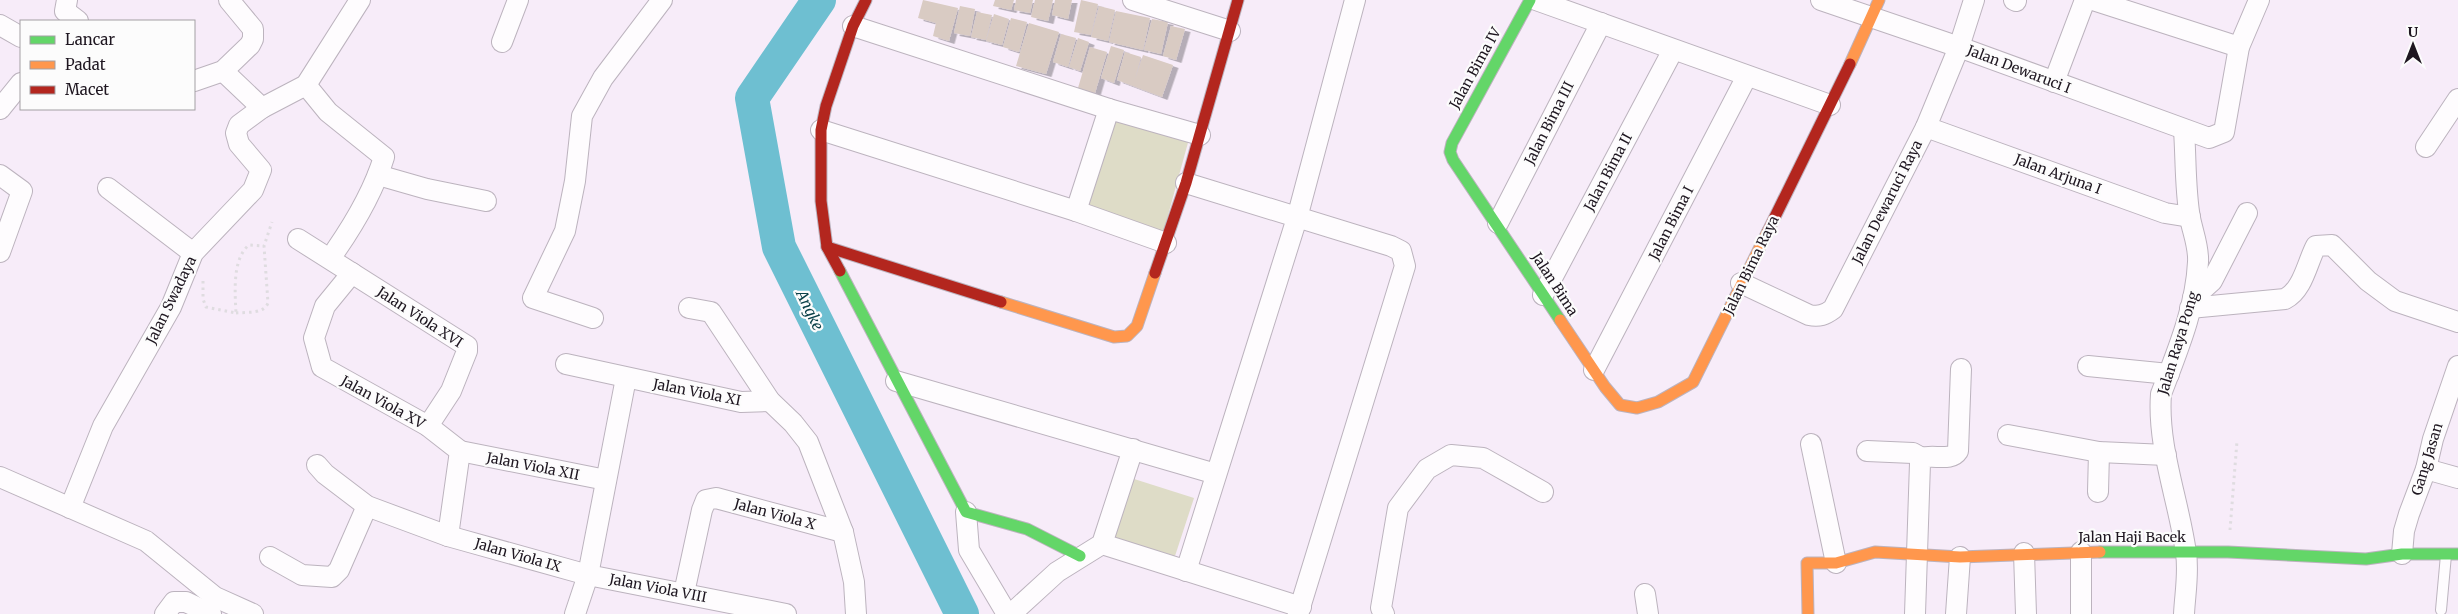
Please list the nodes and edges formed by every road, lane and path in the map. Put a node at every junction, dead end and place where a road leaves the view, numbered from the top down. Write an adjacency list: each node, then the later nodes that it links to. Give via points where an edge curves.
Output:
1 (67, 0): 18 (street, via 65,11)
2 (229, 0): 28 (street, via 253,29 253,39)
3 (360, 0): 33 (street)
4 (518, 0): 24 (street)
5 (662, 0): 70 (street, via 603,78 582,116 575,181 565,231 533,298)
6 (866, 0): 21 (street)
7 (1133, 0): 22 (street)
8 (1238, 0): 22 (street)
9 (1355, 0): 53 (street)
10 (1530, 0): 44 (street, Jalan Bima IV, via 1474,100)
11 (1536, 0): 19 (street)
12 (1821, 0): 17 (street, Jalan Dewaruci I)
13 (1974, 0): 25 (street, Jalan Dewaruci Raya)
14 (2085, 0): 31 (street)
15 (2093, 0): 26 (street)
16 (2259, 0): 26 (street)
17 (1876, 9): 25 (street, Jalan Dewaruci I); 35 (street, Jalan Bima Raya)
18 (77, 20)
19 (1601, 23): 27 (street); 55 (street, Jalan Bima III)
20 (0, 25): 23 (street)
21 (853, 26): 38 (street); 40 (street)
22 (1230, 31): 42 (street)
23 (20, 36)
24 (502, 42)
25 (1959, 46): 31 (street, Jalan Dewaruci I); 39 (street, Jalan Dewaruci Raya)
26 (2239, 47): 41 (street, Jalan Dewaruci I, via 2224,132 2209,138)
27 (1673, 50): 29 (street); 66 (street, Jalan Bima II)
28 (223, 71): 30 (street); 36 (street)
29 (1746, 76): 35 (street); 75 (street, Jalan Bima I)
30 (195, 81)
31 (2054, 82): 41 (street, Jalan Dewaruci I)
32 (20, 84): 37 (street)
33 (306, 85): 36 (street, Jalan Swadaya); 45 (street, via 328,112 384,155)
34 (2458, 99): 43 (street)
35 (1830, 105): 65 (street, Jalan Bima Raya)
36 (262, 108): 62 (street, Jalan Swadaya, via 239,125 236,133 238,144 261,170 253,190)
37 (0, 109)
38 (1109, 109): 42 (street); 50 (street)
39 (1926, 127): 52 (street, Jalan Arjuna I, via 2165,213); 65 (street, Jalan Dewaruci Raya, via 1833,309 1826,315 1809,315)
40 (821, 130): 50 (street); 59 (street, via 821,201)
41 (2184, 130): 52 (street, Jalan Raya Pong)
42 (1200, 135): 47 (street)
43 (2426, 147)
44 (1450, 152): 55 (street, Jalan Bima)
45 (378, 174): 49 (street, via 427,189); 60 (street, via 356,220)
46 (0, 175): 61 (street, via 22,191)
47 (1186, 183): 53 (street); 57 (street)
48 (108, 188): 62 (street)
49 (486, 201)
50 (1076, 212): 57 (street)
51 (2247, 213): 67 (street, via 2212,281)
52 (2190, 217): 67 (street, Jalan Raya Pong, via 2196,234 2198,260)
53 (1297, 218): 94 (street); 122 (street, via 1390,246 1401,252 1405,266)
54 (272, 222): 58 (path)
55 (1498, 223): 66 (street, Jalan Bima)
56 (298, 239): 63 (street, Jalan Viola XVI)
57 (1166, 243): 59 (street, via 1137,326 1126,336 1114,337)
58 (264, 246): 69 (path, via 249,245 243,250 235,287); 69 (path, via 266,308)
59 (827, 247): 79 (street)
60 (336, 250)
61 (0, 252)
62 (193, 253): 101 (street, Jalan Swadaya, via 171,307 103,426)
63 (352, 273): 82 (street, Jalan Viola XVI, via 467,346 450,391); 82 (street, Jalan Viola XV, via 325,306 314,338 322,367)
64 (203, 275): 69 (path, via 202,299 206,307)
65 (1741, 283): 81 (street, Jalan Bima Raya, via 1693,382 1678,393)
66 (1543, 295): 75 (street, Jalan Bima)
67 (2192, 303): 71 (street, via 2285,299 2299,285 2316,246 2332,245 2368,281 2395,301); 77 (street, Jalan Raya Pong)
68 (689, 308): 80 (street, via 711,312)
69 (236, 313)
70 (593, 318)
71 (2458, 322)
72 (566, 364): 78 (street, Jalan Viola XI)
73 (2088, 366): 77 (street)
74 (2458, 366): 93 (street, Gang Jasan)
75 (1594, 370): 81 (street, Jalan Bima, via 1620,406 1633,409)
76 (1961, 370): 91 (street, via 1958,451 1950,456)
77 (2169, 374): 90 (street, Jalan Raya Pong, via 2160,408)
78 (626, 378): 80 (street, Jalan Viola XI, via 741,402); 97 (street)
79 (896, 381): 86 (street); 102 (street)
80 (770, 401): 103 (street, via 808,442)
81 (1650, 405)
82 (428, 426): 87 (street, Jalan Viola XV)
83 (2008, 435): 89 (street)
84 (2237, 441): 108 (path)
85 (1811, 444): 116 (street)
86 (1133, 449): 94 (street); 105 (street)
87 (460, 452): 97 (street, Jalan Viola XII); 104 (street)
88 (1867, 452): 91 (street, via 1912,453)
89 (2099, 452): 90 (street); 99 (street)
90 (2166, 455): 107 (street, Jalan Raya Pong)
91 (1922, 458): 112 (street)
92 (317, 465): 100 (street, Jalan Viola IX)
93 (2426, 469): 96 (street); 110 (street, Gang Jasan, via 2404,531)
94 (1216, 474): 117 (street)
95 (0, 477): 101 (street)
96 (2458, 478)
97 (606, 480): 118 (street)
98 (1543, 492): 131 (street, via 1483,458 1451,455 1427,469 1398,508 1382,608)
99 (2098, 492)
100 (367, 506): 104 (street, Jalan Viola IX); 114 (street, via 339,570 332,577 302,575)
101 (70, 508): 125 (street, via 146,541 215,597)
102 (966, 512): 113 (street, via 1027,529); 129 (street, via 969,550)
103 (844, 532): 119 (street, Jalan Viola X, via 716,498 706,500); 128 (street, via 854,582)
104 (448, 536): 118 (street, Jalan Viola IX)
105 (1102, 544): 113 (street); 117 (street)
106 (2081, 552): 107 (street, Jalan Haji Bacek); 109 (street, Jalan Haji Bacek); 137 (street)
107 (2186, 552): 108 (street, Jalan Haji Bacek); 138 (street, Jalan Raya Pong, via 2188,572)
108 (2228, 552): 110 (street, Jalan Haji Bacek, via 2366,559)
109 (2024, 553): 115 (street, Jalan Haji Bacek); 136 (street)
110 (2402, 554): 111 (street, Jalan Haji Bacek)
111 (2452, 554): 123 (lane)
112 (1918, 555): 115 (street, Jalan Haji Bacek); 116 (street, Jalan Haji Bacek, via 1875,552); 134 (street)
113 (1080, 556): 130 (street, via 1057,572)
114 (270, 557)
115 (1960, 557): 135 (street)
116 (1836, 563): 133 (street, Jalan Haji Bacek, via 1807,564)
117 (1186, 571): 122 (street)
118 (588, 575): 119 (street, Jalan Viola VIII); 126 (street)
119 (684, 593): 127 (street, Jalan Viola VIII)
120 (1645, 594): 132 (street)
121 (169, 608): 124 (street, via 186,602)
122 (1300, 610)
123 (2441, 610)
124 (211, 614)
125 (253, 614)
126 (575, 614)
127 (786, 614)
128 (856, 614)
129 (1007, 614)
130 (1011, 614)
131 (1384, 614)
132 (1648, 614)
133 (1808, 614)
134 (1915, 614)
135 (1956, 614)
136 (2026, 614)
137 (2081, 614)
138 (2184, 614)

